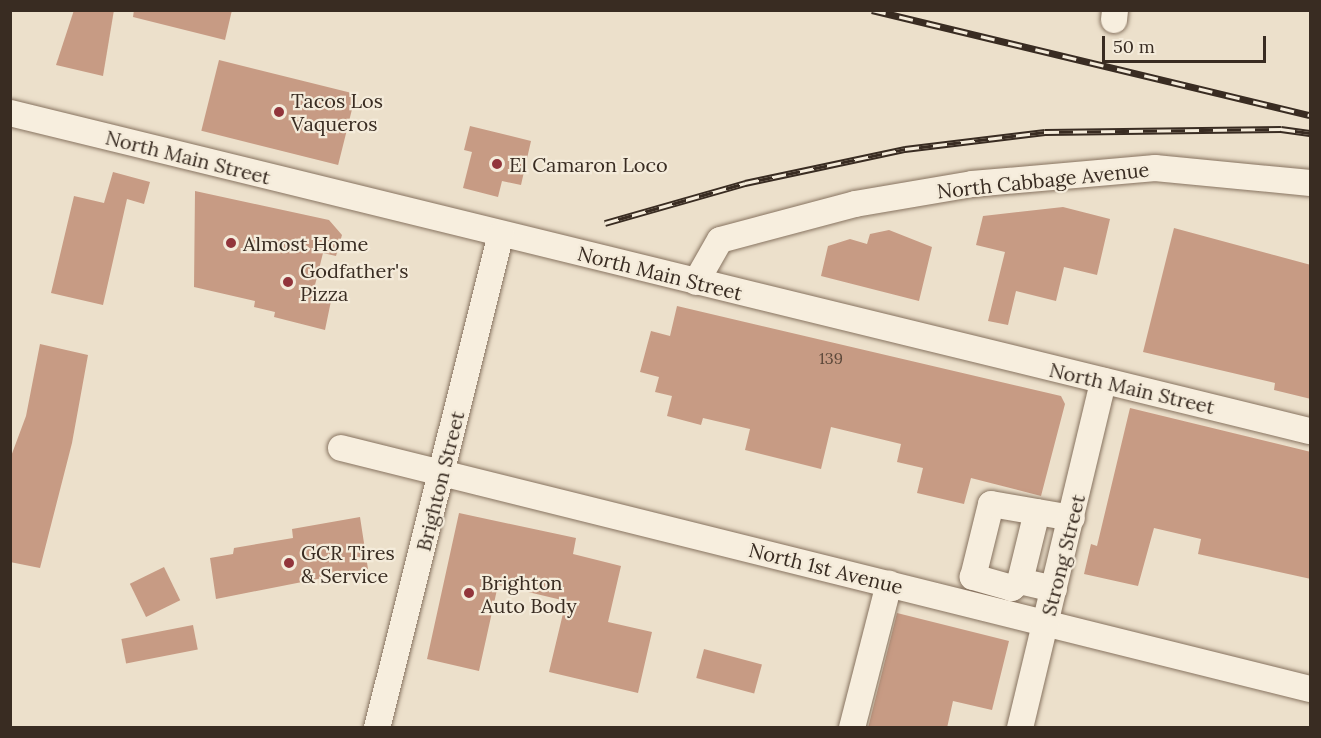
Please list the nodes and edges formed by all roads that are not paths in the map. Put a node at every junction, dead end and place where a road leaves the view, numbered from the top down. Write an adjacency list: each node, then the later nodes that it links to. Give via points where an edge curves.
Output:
1 (10, 113): 3 (street, North Main Street)
2 (1311, 183): 4 (street, North Cabbage Avenue, via 1155,168 982,183 855,204 720,240)
3 (501, 234): 4 (street, North Main Street); 8 (street, Brighton Street)
4 (696, 282): 5 (street, North Main Street)
5 (1103, 381): 6 (street, North Main Street); 10 (street, Strong Street)
6 (1311, 431)
7 (341, 448): 8 (street, North 1st Avenue)
8 (442, 473): 12 (street, North 1st Avenue); 16 (street, Brighton Street)
9 (1037, 512): 10 (street); 11 (street); 11 (street, via 991,504 973,577 1012,588)
10 (1072, 518): 13 (street, Strong Street)
11 (1020, 581): 13 (street)
12 (889, 584): 14 (street, North 1st Avenue); 17 (street)
13 (1054, 589): 14 (street, Strong Street)
14 (1046, 624): 15 (street, North 1st Avenue); 18 (street, Strong Street)
15 (1311, 689)
16 (377, 728)
17 (852, 728)
18 (1020, 728)

